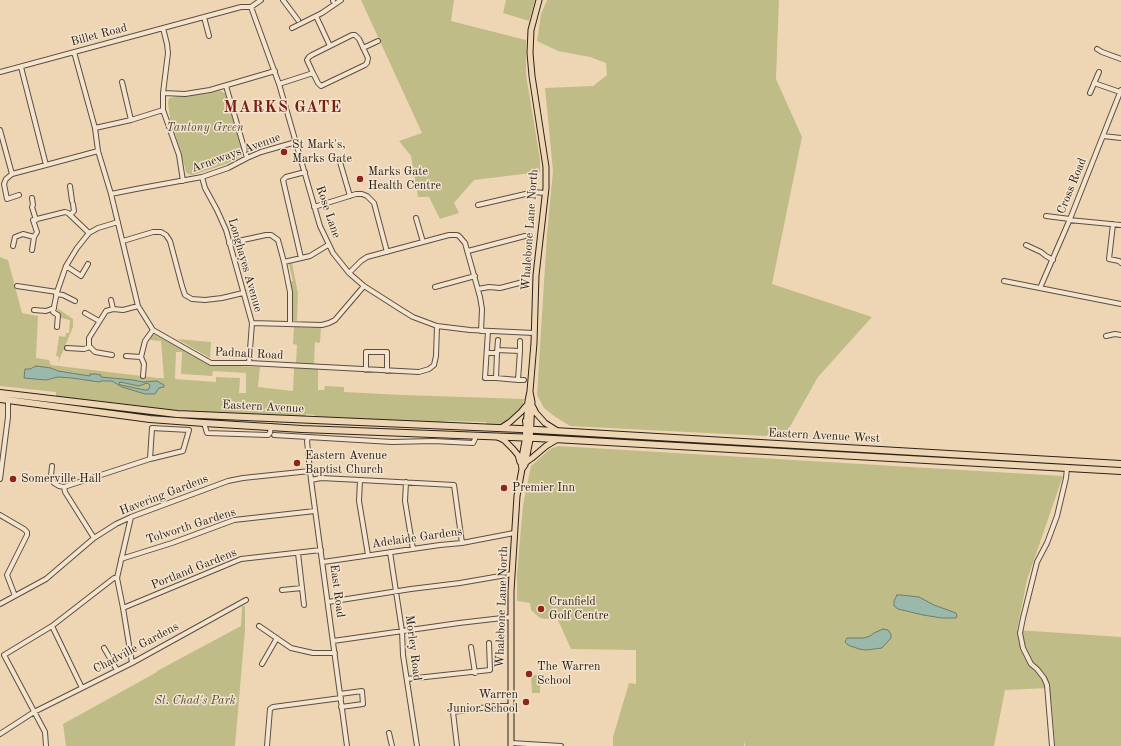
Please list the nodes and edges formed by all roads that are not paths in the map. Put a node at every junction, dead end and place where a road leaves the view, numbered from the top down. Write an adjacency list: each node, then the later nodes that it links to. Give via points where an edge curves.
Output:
1 (261, 0): 5 (street, Billet Road)
2 (283, 0): 8 (street)
3 (341, 0): 6 (street)
4 (539, 0): 46 (main road, Whalebone Lane North, via 531,30 530,53 546,167)
5 (251, 7): 7 (street, Billet Road, via 241,7); 19 (street, Rose Lane)
6 (316, 16): 10 (street); 13 (street)
7 (204, 17): 9 (street, Billet Road); 11 (street)
8 (298, 20)
9 (163, 28): 16 (street, Billet Road); 28 (street, via 168,53)
10 (292, 28)
11 (209, 36)
12 (378, 41): 14 (street)
13 (330, 46): 14 (street, via 355,35); 22 (street, via 308,58 307,62)
14 (363, 48): 22 (street, via 368,60 362,67 321,86)
15 (1097, 49): 17 (street)
16 (74, 52): 18 (street, Billet Road); 32 (street, Padnall Road)
17 (1121, 60)
18 (21, 67): 20 (street, Billet Road); 40 (street)
19 (275, 71): 25 (street, Rose Lane); 26 (street)
20 (0, 72)
21 (1099, 72): 24 (street)
22 (313, 73): 25 (street)
23 (122, 82): 31 (street)
24 (1094, 83): 27 (street); 29 (street)
25 (279, 84): 36 (street, Rose Lane)
26 (226, 86): 28 (street, via 196,93); 38 (street)
27 (1120, 91): 34 (street, Cross Road)
28 (163, 93): 30 (street)
29 (1090, 93)
30 (163, 110): 31 (street); 44 (street, via 179,155)
31 (131, 120): 32 (street)
32 (95, 128): 37 (street, Padnall Road)
33 (0, 130): 42 (street)
34 (1103, 136): 35 (street); 57 (street, Cross Road)
35 (1121, 138)
36 (296, 142): 38 (street, Arneways Avenue); 41 (street, Rose Lane)
37 (98, 151): 40 (street); 47 (street, Padnall Road)
38 (247, 158): 43 (street, Arneways Avenue)
39 (340, 162): 49 (street)
40 (46, 164): 42 (street)
41 (305, 172): 52 (street, Rose Lane); 73 (street, via 283,180)
42 (12, 174): 48 (street, via 6,178 4,184 7,199)
43 (202, 177): 44 (street, Arneways Avenue); 66 (street, Longhayes Avenue, via 205,188 222,219)
44 (183, 181): 47 (street, Arneways Avenue)
45 (70, 186): 53 (street, via 74,211)
46 (545, 193): 51 (street, via 534,192); 106 (main road, Whalebone Lane North, via 536,275)
47 (111, 194): 58 (street, Padnall Road)
48 (19, 195)
49 (350, 196): 52 (street); 72 (street, via 362,194 374,203)
50 (32, 198): 56 (street)
51 (478, 205)
52 (314, 206): 67 (street, Rose Lane)
53 (70, 215): 56 (street, via 65,212); 61 (street)
54 (1046, 216): 57 (street)
55 (416, 218): 65 (street)
56 (36, 220): 63 (street, via 33,220 37,232)
57 (1070, 220): 59 (street); 74 (street, Cross Road)
58 (118, 222): 61 (street); 64 (street, Padnall Road)
59 (1112, 224): 60 (street); 76 (street, via 1109,259)
60 (1121, 225)
61 (89, 233): 78 (street)
62 (525, 236): 71 (street)
63 (34, 237): 69 (street, via 23,234 16,237); 70 (street)
64 (123, 241): 89 (street, via 153,232 166,235 170,241 182,286 186,295 192,299 205,300); 93 (street, Padnall Road)
65 (423, 242): 71 (street, via 449,235 459,236); 72 (street)
66 (229, 243): 75 (street, via 271,235 279,242); 89 (street, Longhayes Avenue)
67 (328, 245): 73 (street); 79 (street, Rose Lane)
68 (1026, 245): 74 (street)
69 (13, 246)
70 (32, 250)
71 (468, 251): 80 (street)
72 (387, 252): 79 (street, via 367,257)
73 (301, 258): 75 (street)
74 (1053, 260): 86 (street, Cross Road)
75 (284, 262): 100 (street, via 290,292)
76 (1121, 262)
77 (88, 264): 78 (street, via 81,276)
78 (66, 266): 88 (street)
79 (349, 273): 84 (street, Rose Lane)
80 (475, 276): 85 (street); 87 (street)
81 (1004, 281): 86 (street)
82 (523, 282): 87 (street, via 500,288)
83 (17, 286): 88 (street)
84 (364, 286): 100 (street, via 335,320 322,325); 101 (street, Rose Lane, via 413,317)
85 (435, 287)
86 (1040, 288): 92 (street)
87 (478, 289): 104 (street, via 482,304)
88 (57, 293): 91 (street); 96 (street)
89 (243, 293): 99 (street, Longhayes Avenue)
90 (110, 300): 94 (street)
91 (75, 301)
92 (1121, 304)
93 (138, 306): 94 (street, via 123,310); 103 (street, Padnall Road)
94 (113, 308): 98 (street, via 106,311)
95 (34, 310): 96 (street)
96 (54, 310): 102 (street, via 58,315)
97 (85, 313): 98 (street)
98 (99, 322): 111 (street, via 89,338)
99 (252, 323): 100 (street); 119 (street, Longhayes Avenue)
100 (290, 324)
101 (437, 326): 104 (street, Rose Lane); 121 (street, Padnall Road, via 436,356 431,368 419,372)
102 (57, 327)
103 (153, 330): 118 (street, via 145,341); 119 (street, Padnall Road, via 211,363)
104 (481, 331): 105 (street, Rose Lane)
105 (488, 331): 106 (street, Rose Lane); 115 (street)
106 (534, 334): 129 (main road, Whalebone Lane North)
107 (1121, 335): 108 (street)
108 (1106, 336)
109 (498, 340): 114 (street)
110 (520, 341): 113 (street)
111 (90, 347): 112 (street); 116 (street, via 96,352)
112 (67, 348)
113 (520, 351): 114 (street); 124 (street)
114 (497, 352): 115 (street); 123 (street)
115 (487, 353): 123 (street, via 486,378)
116 (112, 355)
117 (126, 356): 118 (street)
118 (141, 357): 122 (street, via 144,364)
119 (249, 363): 120 (street, Padnall Road)
120 (366, 370): 121 (street, Padnall Road); 121 (street, via 366,352 387,352)
121 (387, 371)
122 (143, 376)
123 (496, 378): 124 (street)
124 (518, 380): 125 (street)
125 (524, 380)
126 (0, 393): 132 (highway, Eastern Avenue, via 177,414)
127 (0, 399): 128 (highway, Eastern Avenue)
128 (8, 400): 131 (highway, Eastern Avenue, via 150,419); 150 (street)
129 (530, 402): 130 (main road, Whalebone Lane North); 134 (main road, via 510,422); 135 (main road, via 545,423 554,430); 136 (main road, Whalebone Lane North)
130 (526, 422): 136 (highway)
131 (204, 423): 133 (highway, Eastern Avenue); 133 (street, via 207,433 268,434)
132 (396, 424): 134 (highway, Eastern Avenue); 136 (highway, via 416,428)
133 (271, 426): 138 (highway, Eastern Avenue)
134 (497, 429): 136 (highway, Eastern Avenue)
135 (565, 432): 136 (highway, Eastern Avenue West, via 540,431); 145 (highway, Eastern Avenue West)
136 (528, 434): 139 (highway, Eastern Avenue, via 517,437); 141 (highway, Eastern Avenue West); 142 (highway); 144 (main road, Whalebone Lane North)
137 (274, 435): 140 (street)
138 (476, 435): 139 (highway, Eastern Avenue); 140 (street, via 473,443)
139 (493, 436): 144 (main road, via 504,440)
140 (308, 438): 148 (street, East Road)
141 (559, 439): 142 (highway, Eastern Avenue West); 144 (main road)
142 (616, 443): 147 (highway, Eastern Avenue West)
143 (150, 459): 143 (street, via 183,451 189,430 152,428); 154 (street)
144 (523, 463): 158 (main road, Whalebone Lane North, via 525,465 522,469 516,504)
145 (1121, 464)
146 (52, 466): 154 (street, via 51,476 54,483)
147 (1066, 470): 149 (highway, Eastern Avenue West); 209 (street, via 1057,516 1037,562 1020,633 1023,648 1031,664 1041,673 1047,685)
148 (310, 471): 151 (street, East Road); 157 (street, Havering Gardens, via 228,481)
149 (1121, 471)
150 (0, 478)
151 (311, 480): 152 (street); 155 (street, East Road)
152 (360, 480): 153 (street); 165 (street, via 359,501)
153 (406, 482): 160 (street, via 454,485); 161 (street, via 405,501)
154 (64, 487): 159 (street)
155 (316, 511): 162 (street, East Road); 166 (street, Tolworth Gardens, via 234,520)
156 (0, 514): 173 (street, via 24,529 28,535 7,575)
157 (131, 517): 159 (street, Havering Gardens); 166 (street)
158 (514, 533): 160 (street, Adelaide Gardens); 168 (main road, Whalebone Lane North)
159 (94, 538): 173 (street, Havering Gardens, via 46,579)
160 (462, 543): 161 (street, Adelaide Gardens)
161 (413, 549): 163 (street, Adelaide Gardens)
162 (321, 550): 164 (street, Portland Gardens); 167 (street, East Road)
163 (390, 552): 165 (street, Adelaide Gardens); 172 (street, Morley Road)
164 (298, 553): 170 (street); 178 (street, Portland Gardens, via 240,559)
165 (368, 555): 167 (street, Adelaide Gardens)
166 (121, 559): 169 (street)
167 (323, 562): 175 (street, East Road)
168 (512, 574): 172 (street); 179 (main road, Whalebone Lane North)
169 (117, 578): 178 (street); 180 (street)
170 (302, 588): 171 (street); 177 (street)
171 (282, 590)
172 (395, 592): 175 (street); 182 (street, Morley Road)
173 (15, 596): 176 (street, Havering Gardens)
174 (246, 600): 189 (street, Chadville Gardens)
175 (328, 602): 184 (street, East Road)
176 (0, 604)
177 (304, 605)
178 (123, 608): 189 (street)
179 (511, 617): 182 (street); 196 (main road, Whalebone Lane North)
180 (52, 626): 194 (street); 198 (street, via 4,655)
181 (259, 626): 183 (street)
182 (402, 631): 184 (street); 193 (street, Morley Road)
183 (276, 638): 188 (street, via 291,648 313,653); 190 (street)
184 (333, 641): 188 (street, East Road)
185 (489, 643): 192 (street, via 490,670)
186 (471, 647): 192 (street)
187 (104, 648): 191 (street)
188 (335, 653): 195 (street, East Road)
189 (132, 663): 191 (street, Chadville Gardens)
190 (262, 664)
191 (118, 670): 194 (street, Chadville Gardens)
192 (475, 673): 193 (street)
193 (407, 679): 206 (street, Morley Road)
194 (82, 688): 198 (street, Chadville Gardens)
195 (340, 696): 197 (street, East Road); 197 (street, via 362,691 363,704); 203 (street, via 270,709)
196 (511, 706): 201 (main road, Whalebone Lane North); 207 (street, via 453,712)
197 (341, 707): 204 (street, East Road)
198 (34, 712): 200 (street, Chadville Gardens); 202 (street, via 45,732)
199 (389, 733): 205 (street)
200 (0, 734)
201 (511, 745): 208 (street)
202 (46, 746)
203 (267, 746)
204 (347, 746)
205 (392, 746)
206 (417, 746)
207 (457, 746)
208 (561, 746)
209 (1052, 746)

